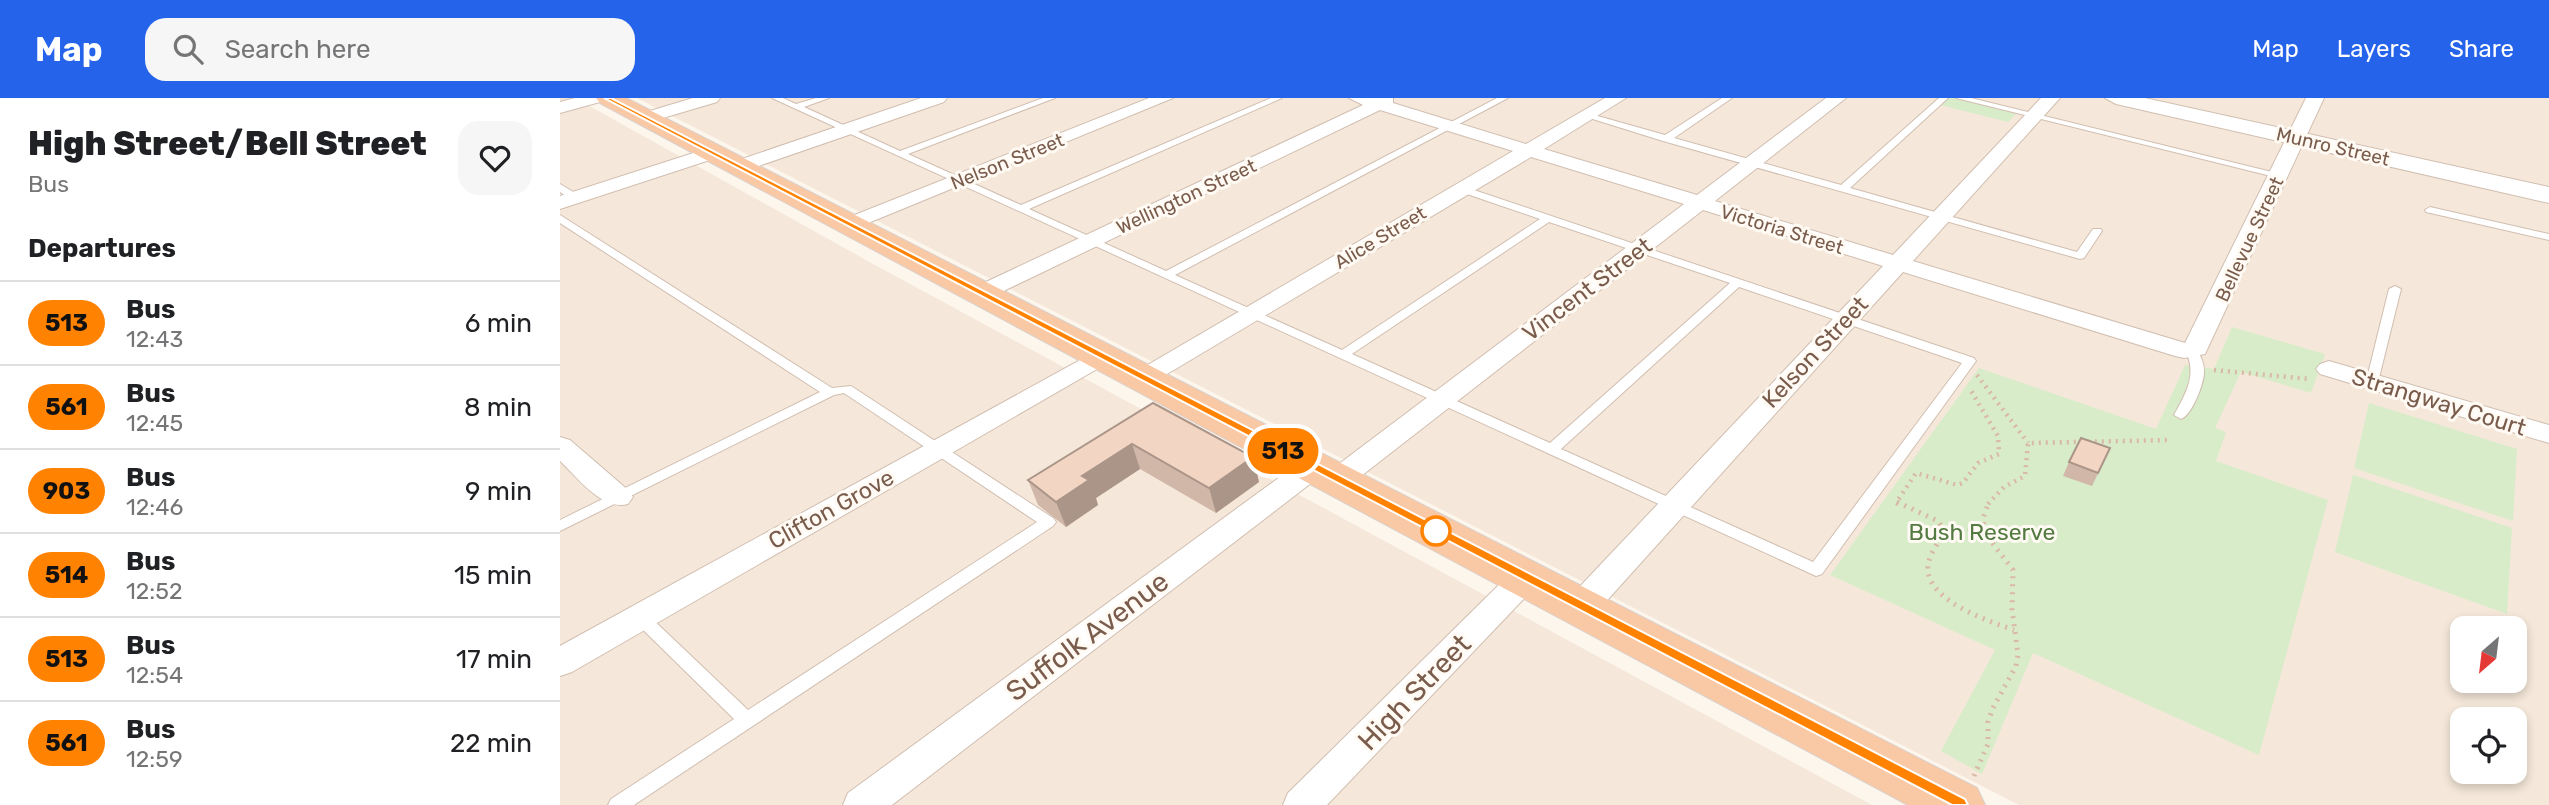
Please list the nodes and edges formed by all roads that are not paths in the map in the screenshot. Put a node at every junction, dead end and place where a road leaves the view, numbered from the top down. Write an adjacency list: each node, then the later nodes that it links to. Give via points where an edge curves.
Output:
1 (594, 98): 21 (street)
2 (608, 98): 23 (highway)
3 (711, 98): 23 (street)
4 (776, 98): 19 (lane)
5 (825, 98): 19 (lane)
6 (938, 98): 25 (street)
7 (1051, 98): 30 (lane)
8 (1164, 98): 34 (street, Nelson Street)
9 (1278, 98): 40 (lane)
10 (1504, 98): 24 (lane)
11 (1618, 98): 22 (street, Alice Street)
12 (1728, 98): 27 (lane)
13 (1837, 98): 31 (street, Vincent Street)
14 (1944, 98): 36 (lane)
15 (1960, 98): 20 (lane)
16 (2116, 98): 26 (street, Munro Street)
17 (2315, 98): 26 (street, Bellevue Street)
18 (1376, 100): 24 (street, Victoria Street); 48 (street, Wellington Street)
19 (796, 107): 25 (lane)
20 (2043, 107): 33 (lane); 42 (street, Kelson Street)
21 (560, 108)
22 (1587, 116): 27 (lane); 28 (street, Alice Street)
23 (646, 118): 29 (highway)
24 (1450, 126): 28 (street, Victoria Street); 51 (lane)
25 (846, 130): 30 (lane); 32 (street)
26 (2296, 138): 33 (street, Bellevue Street); 37 (street, Munro Street)
27 (1666, 139): 31 (lane)
28 (1528, 151): 35 (street, Alice Street); 39 (street, Victoria Street)
29 (712, 153): 32 (highway); 38 (street)
30 (899, 154): 34 (lane)
31 (1751, 163): 36 (lane); 39 (street, Vincent Street)
32 (740, 166): 45 (highway)
33 (2279, 175): 57 (street, Bellevue Street)
34 (957, 181): 40 (lane); 45 (street, Nelson Street)
35 (1462, 189): 44 (lane); 55 (street, Alice Street)
36 (1843, 189): 42 (lane)
37 (2549, 195)
38 (565, 196)
39 (1699, 203): 49 (street, Vincent Street); 50 (street, Victoria Street)
40 (1020, 209): 48 (lane)
41 (2430, 210): 47 (lane)
42 (1942, 217): 46 (lane, via 2080,256); 50 (street, Kelson Street)
43 (560, 218): 63 (lane)
44 (1548, 218): 49 (lane); 58 (lane)
45 (849, 224): 54 (highway)
46 (2097, 232)
47 (2549, 237)
48 (1091, 241): 51 (lane); 54 (street, Wellington Street)
49 (1639, 249): 52 (lane); 64 (street, Vincent Street)
50 (1898, 265): 56 (street, Kelson Street); 57 (street, Victoria Street)
51 (1166, 275): 55 (lane)
52 (1738, 282): 56 (lane); 69 (lane)
53 (2395, 289): 62 (lane)
54 (981, 293): 59 (highway)
55 (1251, 314): 58 (lane); 61 (street, Alice Street)
56 (1845, 319): 72 (street, Kelson Street); 72 (lane, via 1970,361 1816,570)
57 (2198, 353): 65 (lane)
58 (1342, 355): 64 (lane)
59 (1102, 356): 61 (highway); 68 (street, Clifton Grove)
60 (2325, 374): 62 (street, Strangway Court)
61 (1143, 378): 70 (highway)
62 (2372, 382): 66 (street, Strangway Court)
63 (830, 392): 68 (lane, via 846,389); 71 (lane)
64 (1442, 400): 69 (lane); 70 (street, Vincent Street)
65 (2181, 415)
66 (2549, 435)
67 (560, 446): 71 (street)
68 (937, 449): 76 (street, Clifton Grove); 78 (lane, via 1048,522)
69 (1551, 450): 72 (lane)
70 (1325, 473): 74 (highway); 81 (street, Suffolk Avenue)
71 (618, 497): 73 (lane)
72 (1674, 505): 75 (street, Kelson Street)
73 (560, 526)
74 (1525, 578): 75 (highway); 82 (street, High Street)
75 (1581, 607): 79 (highway)
76 (640, 617): 77 (street, Clifton Grove); 78 (lane)
77 (560, 662)
78 (747, 720): 80 (lane)
79 (1964, 795)
80 (618, 805)
81 (862, 805)
82 (1302, 805)

